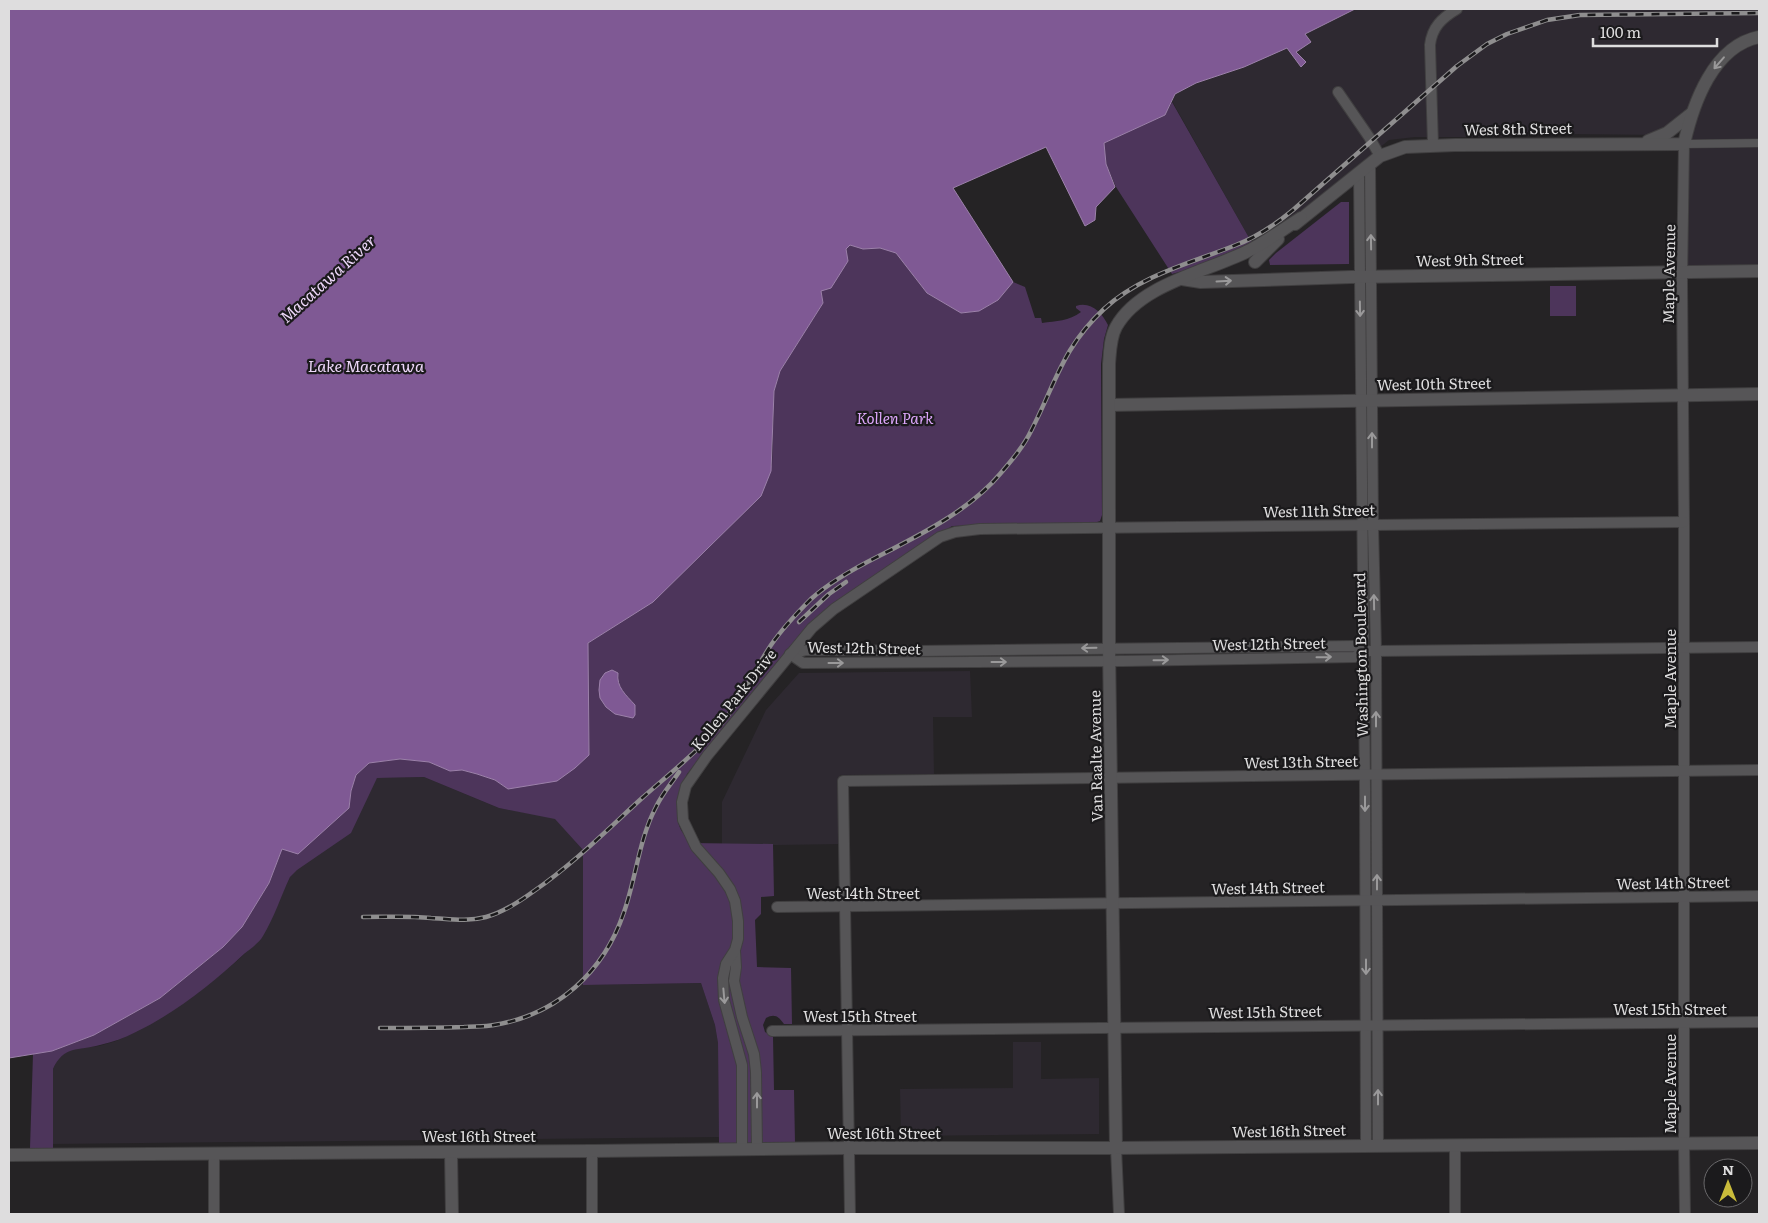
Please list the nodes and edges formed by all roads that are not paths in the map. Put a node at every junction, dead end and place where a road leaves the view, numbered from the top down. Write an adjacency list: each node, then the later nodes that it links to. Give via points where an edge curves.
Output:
1 (1456, 9): 8 (street, via 1439,21 1431,34)
2 (1759, 37): 4 (street, one-way to 4, via 1728,52 1711,72)
3 (1338, 92): 9 (street, via 1369,137)
4 (1691, 114): 5 (street, via 1667,133); 7 (street)
5 (1644, 143): 7 (street, West 8th Street); 8 (street, West 8th Street)
6 (1759, 143): 7 (street, West 8th Street)
7 (1684, 144): 13 (street, Maple Avenue)
8 (1433, 145): 9 (street, West 8th Street, via 1405,147)
9 (1375, 160): 10 (street, West 8th Street); 14 (street, Washington Boulevard, one-way to 9)
10 (1359, 173): 11 (street, West 8th Street); 14 (street, Washington Boulevard)
11 (1251, 257): 15 (street); 16 (street, West 8th Street, via 1211,266)
12 (1759, 271): 13 (street, West 9th Street)
13 (1684, 272): 14 (street, West 9th Street); 18 (street, Maple Avenue)
14 (1365, 277): 15 (street, West 9th Street); 19 (street, Washington Boulevard)
15 (1267, 278): 16 (street, West 9th Street, one-way to 15, via 1201,282)
16 (1182, 279): 20 (street, Van Raalte Avenue, via 1134,305 1115,328 1110,346)
17 (1759, 394): 18 (street, West 10th Street)
18 (1683, 395): 19 (street, West 10th Street); 21 (street, Maple Avenue)
19 (1366, 401): 20 (street, West 10th Street); 22 (street, Washington Boulevard)
20 (1109, 405): 23 (street, Van Raalte Avenue)
21 (1684, 522): 22 (street, West 11th Street); 27 (street, Maple Avenue)
22 (1368, 525): 23 (street, West 11th Street); 28 (street, Washington Boulevard); 29 (street, Washington Boulevard, one-way to 22)
23 (1110, 528): 24 (street, West 11th Street); 25 (street, Van Raalte Avenue)
24 (955, 532): 30 (street, Kollen Park Drive, via 940,537 834,609)
25 (1109, 647): 28 (street, West 12th Street, via 1355,646); 30 (street, West 12th Street, one-way to 30, via 807,650); 31 (street, Van Raalte Avenue)
26 (1759, 647): 27 (street, West 12th Street)
27 (1684, 648): 29 (street, West 12th Street); 33 (street, Maple Avenue)
28 (1364, 651): 29 (street, West 12th Street); 31 (street, West 12th Street, one-way to 28, via 1355,657); 34 (street, Washington Boulevard)
29 (1376, 651): 35 (street, Washington Boulevard, one-way to 29)
30 (790, 654): 31 (street, West 12th Street, one-way to 31, via 804,663); 44 (street, Kollen Park Drive, via 707,756 686,786 682,802 683,820 696,847 719,873 735,900 738,938)
31 (1110, 661): 36 (street, Van Raalte Avenue)
32 (1759, 770): 33 (street, West 13th Street)
33 (1683, 771): 35 (street, West 13th Street); 38 (street, Maple Avenue)
34 (1365, 775): 35 (street, West 13th Street); 36 (street, West 13th Street); 40 (street, Washington Boulevard, one-way to 40)
35 (1376, 775): 39 (street, Washington Boulevard, one-way to 35)
36 (1112, 779): 41 (street, Van Raalte Avenue); 43 (street, West 13th Street, via 843,781)
37 (1759, 896): 38 (street, West 14th Street)
38 (1684, 897): 39 (street, West 14th Street); 46 (street, Maple Avenue)
39 (1377, 900): 40 (street, West 14th Street); 47 (street, Washington Boulevard)
40 (1365, 901): 41 (street, West 14th Street); 48 (street, Washington Boulevard, one-way to 48)
41 (1113, 904): 43 (street, West 14th Street); 49 (street, Van Raalte Avenue)
42 (777, 907): 43 (street, West 14th Street)
43 (846, 907): 51 (street)
44 (735, 950): 58 (street, Kollen Park Drive, one-way to 58, via 726,964 723,978 726,1008 742,1065); 59 (street, Kollen Park Drive, one-way to 44, via 756,1072 734,981)
45 (1759, 1022): 46 (street, West 15th Street)
46 (1684, 1023): 47 (street, West 15th Street); 53 (street, Maple Avenue)
47 (1378, 1025): 48 (street, West 15th Street); 54 (street, Washington Boulevard, one-way to 47)
48 (1366, 1026): 49 (street, West 15th Street); 54 (street, Washington Boulevard)
49 (1114, 1028): 51 (street, West 15th Street); 57 (street, Van Raalte Avenue)
50 (772, 1031): 51 (street, West 15th Street)
51 (848, 1031): 56 (street)
52 (1759, 1143): 53 (street, West 16th Street)
53 (1684, 1144): 55 (street, West 16th Street); 70 (street, Maple Avenue)
54 (1372, 1145): 55 (street, West 16th Street); 57 (street, West 16th Street)
55 (1455, 1146): 69 (street)
56 (848, 1148): 57 (street, West 16th Street); 59 (street, West 16th Street); 67 (street)
57 (1116, 1148): 68 (street, Van Raalte Avenue)
58 (742, 1149): 59 (street, West 16th Street); 60 (street, West 16th Street)
59 (757, 1149)
60 (592, 1151): 62 (street, West 16th Street); 66 (street)
61 (214, 1152): 62 (street, West 16th Street); 63 (street, West 16th Street); 64 (street)
62 (452, 1152): 65 (street)
63 (9, 1155)
64 (214, 1214)
65 (452, 1214)
66 (592, 1214)
67 (850, 1214)
68 (1118, 1214)
69 (1455, 1214)
70 (1686, 1214)

